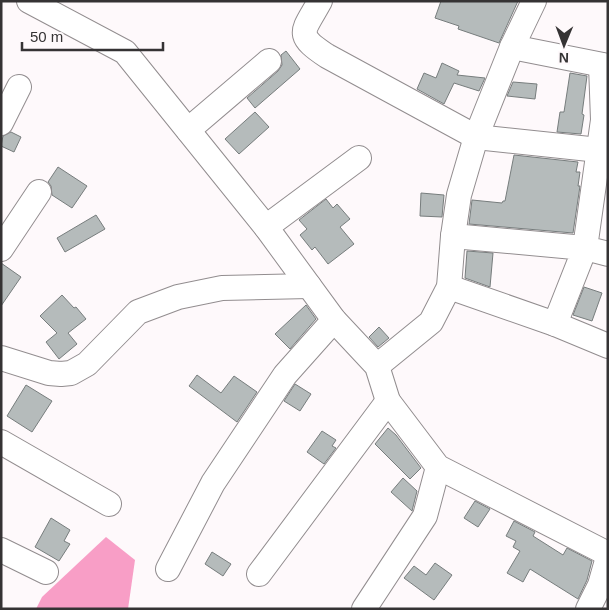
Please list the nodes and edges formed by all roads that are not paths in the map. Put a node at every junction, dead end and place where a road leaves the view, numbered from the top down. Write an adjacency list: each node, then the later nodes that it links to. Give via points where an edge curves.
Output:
1 (29, 1): 9 (street, via 125,52)
2 (320, 1): 10 (street, via 304,32 305,39 313,46)
3 (534, 1): 4 (street)
4 (512, 47): 6 (street); 10 (street)
5 (269, 61): 9 (street)
6 (605, 65): 12 (street)
7 (19, 87): 8 (street)
8 (1, 123)
9 (188, 130): 14 (street)
10 (476, 137): 12 (street); 15 (street)
11 (360, 158): 14 (street)
12 (601, 164): 17 (street)
13 (39, 192): 16 (street)
14 (266, 227): 18 (street)
15 (453, 236): 17 (street); 19 (street)
16 (1, 249)
17 (597, 251): 21 (street)
18 (309, 286): 20 (street); 23 (street, via 222,288 178,297 138,312 87,364 71,373 48,373)
19 (449, 287): 21 (street); 24 (street, via 431,322)
20 (334, 320): 24 (street); 31 (street, via 285,375 213,483)
21 (555, 324): 22 (street)
22 (608, 346)
23 (1, 358)
24 (377, 366): 25 (street)
25 (388, 402): 27 (street); 33 (street)
26 (1, 442): 28 (street)
27 (438, 467): 30 (street); 34 (street, via 425,516)
28 (109, 504)
29 (1, 550): 32 (street)
30 (608, 555): 35 (street, via 600,585)
31 (168, 569)
32 (46, 572)
33 (258, 574)
34 (364, 609)
35 (588, 609)

